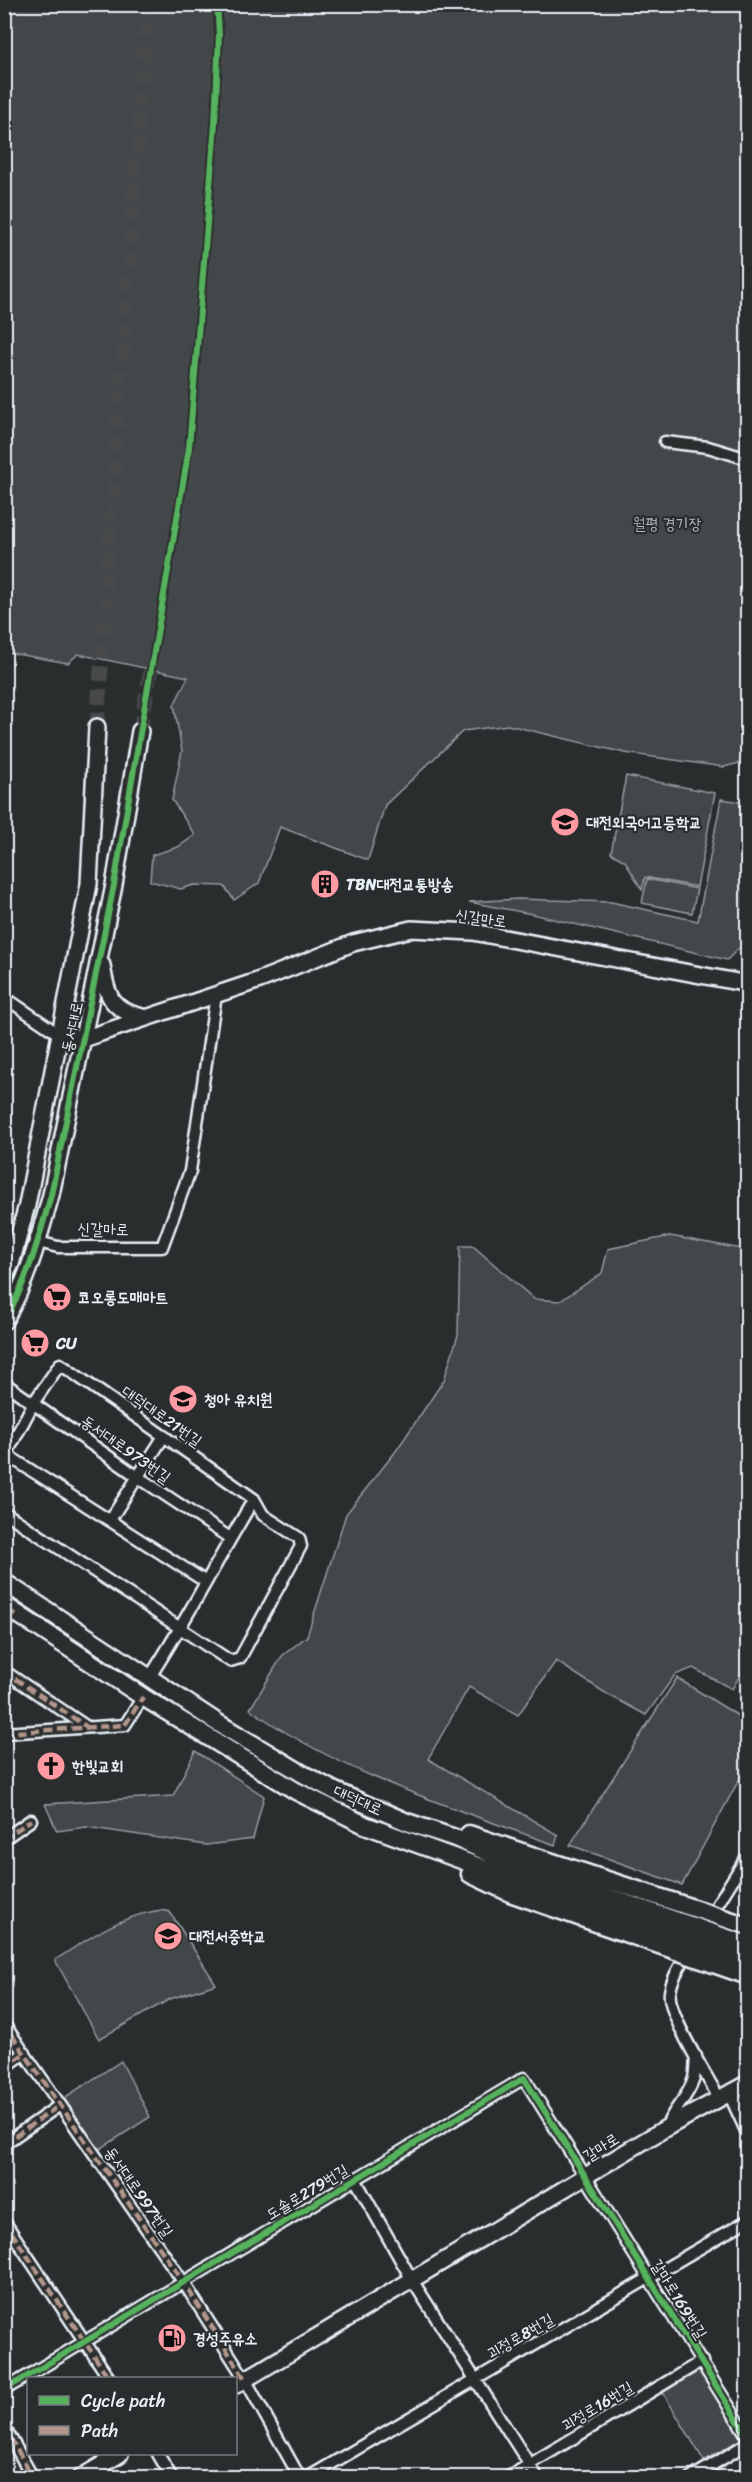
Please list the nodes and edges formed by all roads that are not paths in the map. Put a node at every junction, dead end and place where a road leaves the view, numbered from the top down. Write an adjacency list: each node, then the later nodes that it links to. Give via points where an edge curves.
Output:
1 (665, 442): 2 (street, via 708,447)
2 (747, 459)
3 (97, 727): 10 (street, 동서대로, via 89,884)
4 (140, 731): 5 (street, 동서대로)
5 (100, 956): 9 (street, via 112,1002 129,1015); 11 (street, 동서대로)
6 (747, 984): 7 (street, 신갈마로, via 473,932 411,929 353,943)
7 (216, 995): 9 (street, 신갈마로); 12 (street, 신갈마로, via 190,1171 162,1247 58,1247)
8 (4, 997): 10 (street, 동서대로)
9 (147, 1018): 11 (street, 신갈마로)
10 (60, 1035): 11 (street); 13 (street, 동서대로, via 27,1205)
11 (83, 1039): 12 (street, 동서대로)
12 (38, 1242): 14 (street, 동서대로, via 16,1301)
13 (4, 1278)
14 (4, 1321)
15 (4, 1383): 16 (street, 동서대로973번길)
16 (34, 1402): 17 (street, 대덕대로21번길, via 60,1364); 18 (street, 대덕대로21번길); 19 (street, 동서대로973번길)
17 (164, 1436): 19 (street); 20 (street, 대덕대로21번길)
18 (6, 1457): 22 (street, 대덕대로21번길)
19 (138, 1477): 22 (street); 23 (street, 동서대로973번길)
20 (254, 1499): 23 (street); 28 (street, 대덕대로21번길, via 264,1515 298,1538 301,1546 240,1658 230,1661)
21 (4, 1512): 28 (street)
22 (110, 1520): 25 (street, 대덕대로21번길)
23 (230, 1538): 25 (street)
24 (4, 1582): 30 (main road, 대덕대로)
25 (206, 1582): 28 (street)
26 (10, 1608): 27 (street); 31 (main road, 대덕대로)
27 (4, 1626)
28 (182, 1627): 30 (street)
29 (4, 1671): 32 (street)
30 (149, 1678): 37 (main road, 대덕대로, via 257,1748 335,1791 455,1838)
31 (143, 1697): 32 (street, via 125,1725); 37 (main road, 대덕대로, via 248,1764 328,1808 402,1840)
32 (87, 1727): 33 (street)
33 (4, 1733)
34 (31, 1820): 35 (street)
35 (4, 1839)
36 (747, 1855): 44 (street, via 680,1965 669,1994 673,2013)
37 (518, 1873): 38 (main road, bridge); 39 (main road, 대덕대로, bridge); 40 (main road, 대덕대로, bridge); 41 (main road, bridge)
38 (747, 1926)
39 (747, 1945)
40 (747, 1960)
41 (747, 1976)
42 (4, 2024): 43 (street, 동서대로997번길)
43 (26, 2053): 45 (street); 48 (street, 동서대로997번길)
44 (696, 2056): 47 (street); 49 (street, via 694,2079)
45 (4, 2068)
46 (747, 2083): 47 (street, 갈마로)
47 (725, 2095): 49 (street, 갈마로); 50 (street)
48 (60, 2105): 51 (street); 58 (street, 동서대로997번길)
49 (666, 2128): 52 (street, 갈마로)
50 (747, 2129)
51 (4, 2144)
52 (586, 2177): 53 (street, 도솔로279번길, via 524,2078); 56 (street, 갈마로169번길); 57 (street, 갈마로)
53 (355, 2180): 57 (street); 58 (street, 도솔로279번길)
54 (747, 2220): 56 (street, 괴정로8번길)
55 (4, 2221): 59 (street)
56 (650, 2277): 60 (street, 갈마로169번길); 62 (street, 괴정로8번길)
57 (412, 2280): 62 (street); 63 (street, 갈마로)
58 (184, 2283): 59 (street, 도솔로279번길); 63 (street, 동서대로997번길)
59 (84, 2342): 61 (street); 64 (street, 도솔로279번길)
60 (702, 2361): 66 (street, 갈마로169번길); 70 (street, 괴정로16번길)
61 (108, 2377)
62 (474, 2380): 70 (street); 75 (street, 괴정로8번길)
63 (240, 2382): 74 (street, 동서대로997번길)
64 (4, 2390)
65 (4, 2426): 71 (street)
66 (747, 2437)
67 (747, 2443): 78 (street)
68 (118, 2455): 72 (street)
69 (159, 2455): 73 (street)
70 (529, 2464): 76 (street, 괴정로16번길); 77 (street)
71 (33, 2478)
72 (80, 2478)
73 (172, 2478)
74 (300, 2478)
75 (307, 2478)
76 (507, 2478)
77 (538, 2478)
78 (691, 2478)

